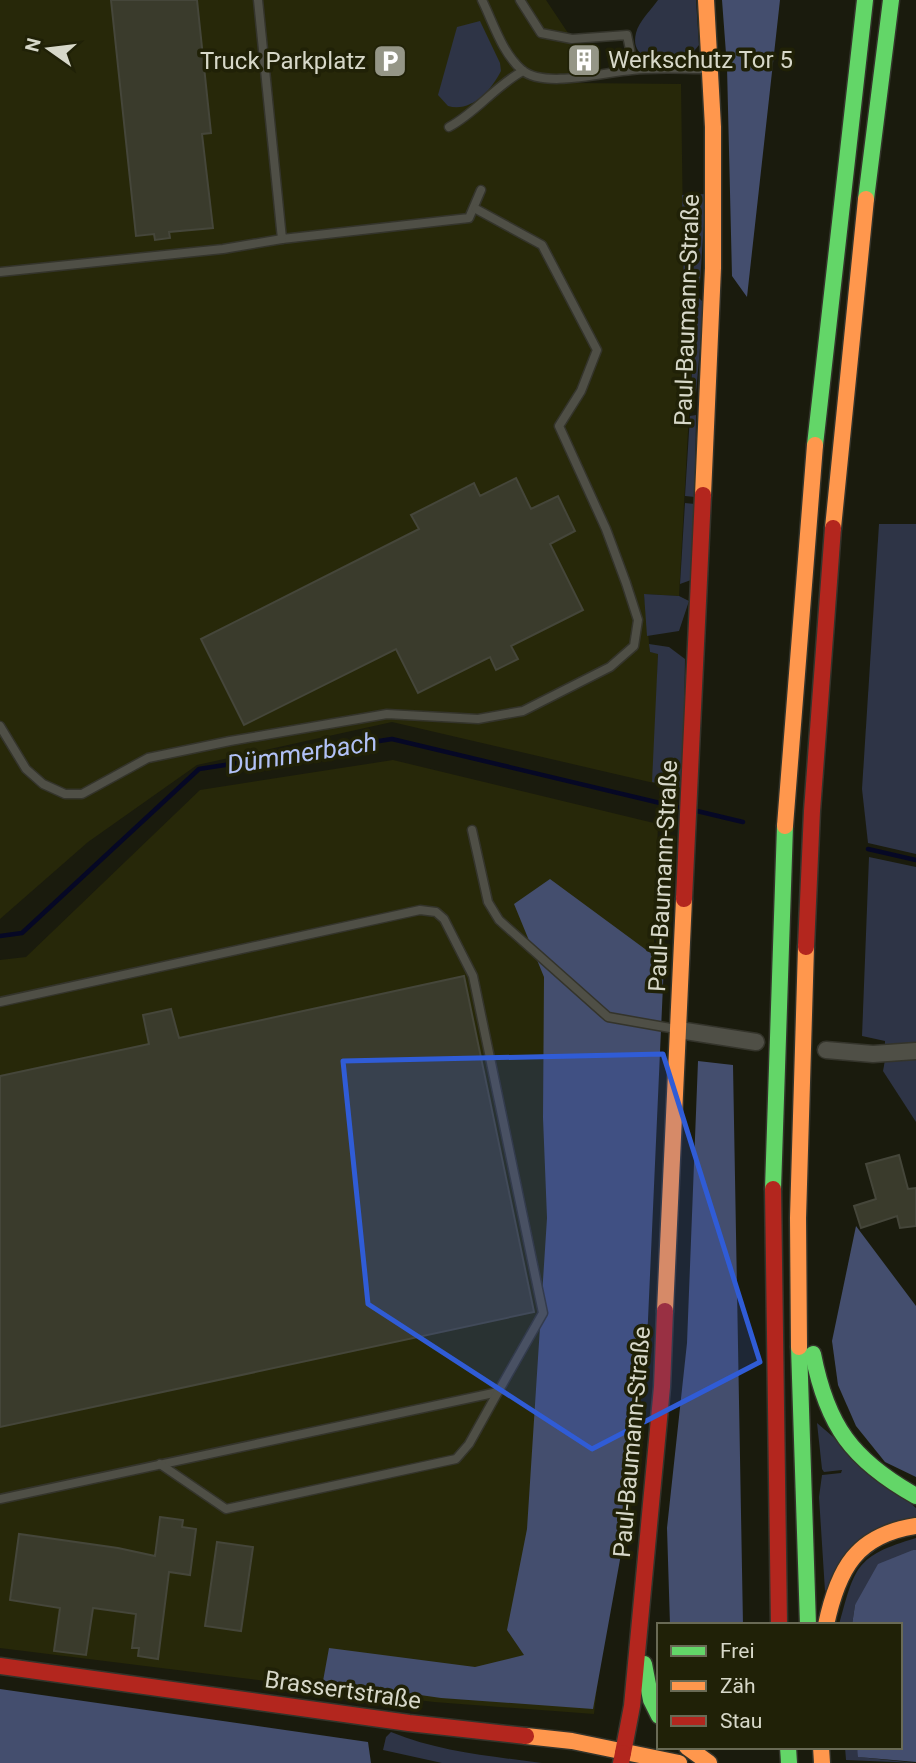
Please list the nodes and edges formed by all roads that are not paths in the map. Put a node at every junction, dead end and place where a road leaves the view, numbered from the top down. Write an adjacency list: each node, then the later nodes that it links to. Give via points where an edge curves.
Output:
1 (258, 0): 13 (lane)
2 (482, 0): 9 (lane, via 505,47)
3 (706, 0): 8 (main road, Paul-Baumann-Straße)
4 (865, 0): 28 (main road, via 818,411 783,851 772,1161)
5 (891, 0): 22 (main road, via 847,377 817,698)
6 (522, 2): 7 (lane, via 541,33 572,39 627,35)
7 (634, 69): 8 (lane); 9 (lane, via 575,78)
8 (710, 69): 18 (main road, Paul-Baumann-Straße, via 713,268)
9 (523, 71): 10 (lane, via 504,81 471,115)
10 (449, 127)
11 (481, 190): 12 (lane)
12 (475, 209): 13 (lane, via 469,218); 15 (lane, via 534,240 550,256 597,350 581,391 559,426 606,529 638,620 634,646 610,667 523,711 478,719 387,714 217,743 148,758 82,794 65,794 43,784 26,769)
13 (282, 239): 14 (lane)
14 (0, 272)
15 (0, 726)
16 (472, 830): 18 (lane, via 488,902 499,920 608,1017)
17 (0, 1002): 23 (lane, via 420,910 436,912 473,976 543,1312)
18 (679, 1030): 19 (street); 31 (main road, Paul-Baumann-Straße, via 662,1387)
19 (756, 1042)
20 (827, 1050): 21 (street)
21 (916, 1051)
22 (800, 1197): 25 (main road, via 810,1264 812,1348 825,1407 860,1461); 29 (main road, via 800,1424)
23 (498, 1392): 24 (lane); 24 (lane, via 456,1459 226,1509)
24 (160, 1464): 26 (lane)
25 (916, 1496)
26 (0, 1499)
27 (916, 1526): 30 (main road, via 879,1536 850,1559 836,1582)
28 (779, 1623)
29 (808, 1623)
30 (826, 1623)
31 (638, 1633): 33 (main road); 35 (main road, Paul-Baumann-Straße)
32 (0, 1666): 35 (main road, Brassertstraße, via 572,1741)
33 (657, 1712)
34 (690, 1749): 37 (main road)
35 (622, 1758): 36 (main road, Brassertstraße)
36 (679, 1763)
37 (709, 1763)

